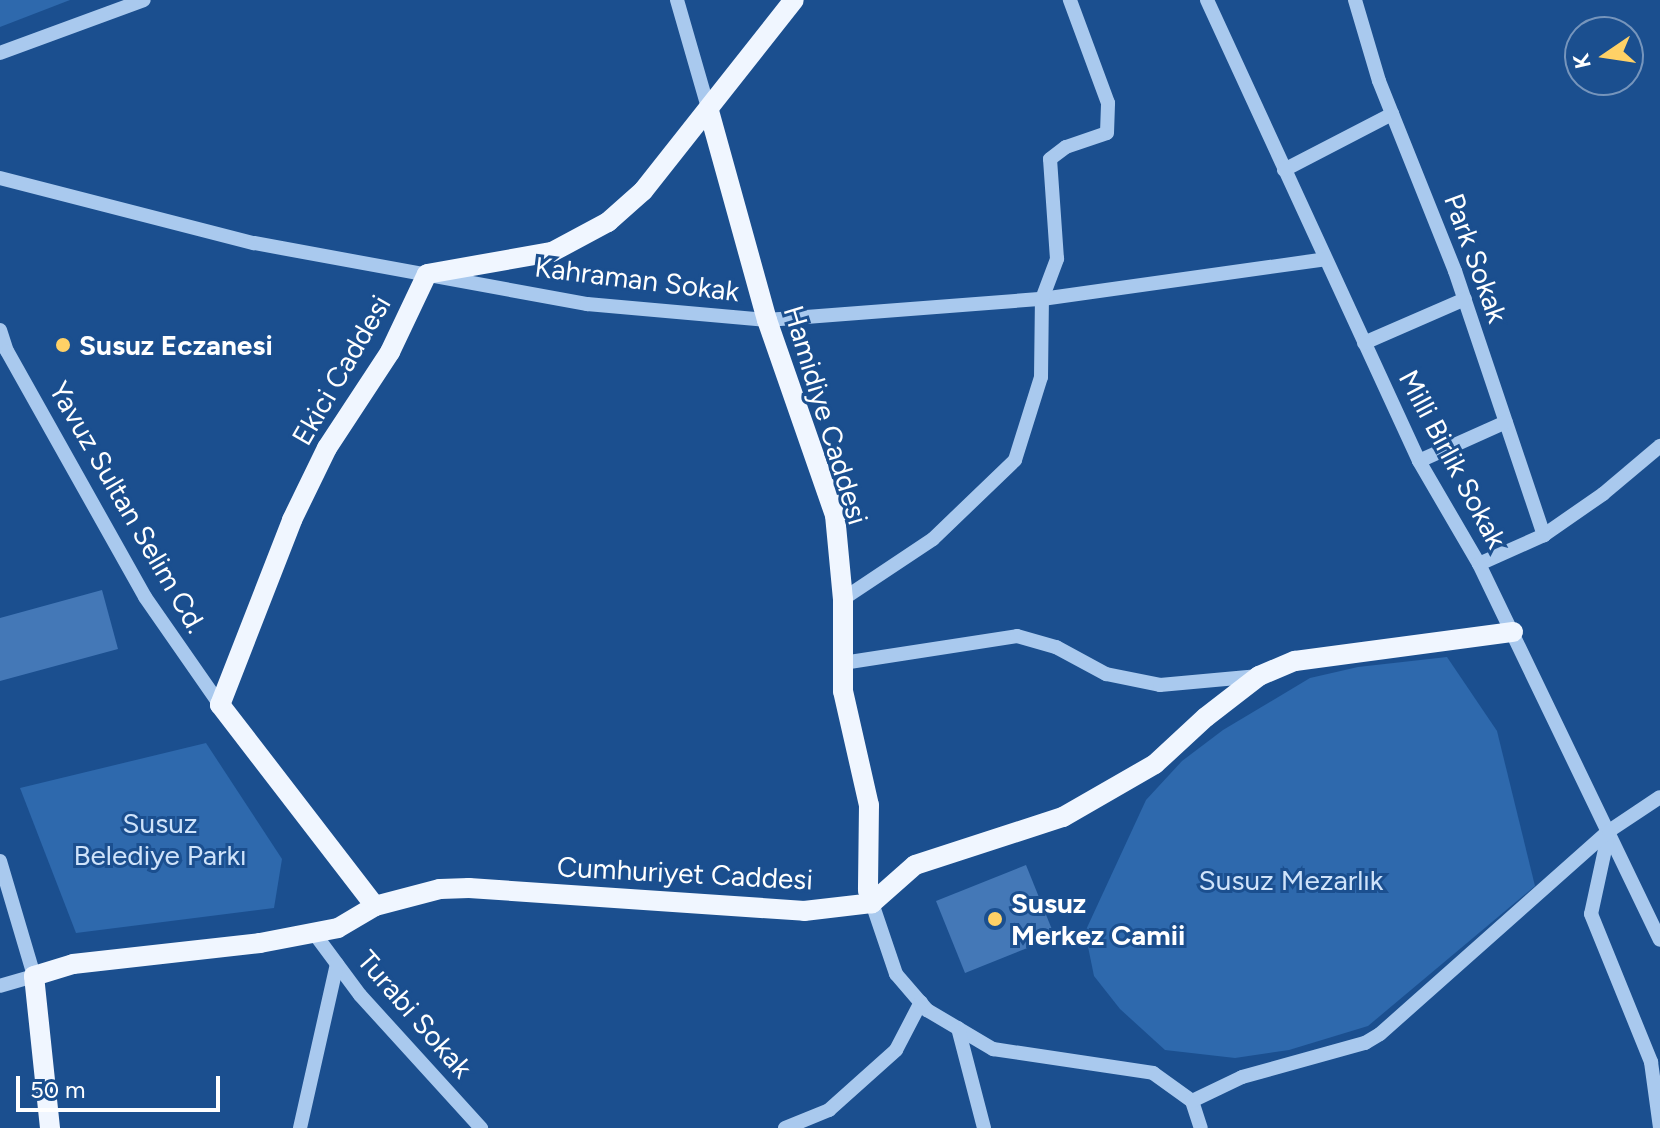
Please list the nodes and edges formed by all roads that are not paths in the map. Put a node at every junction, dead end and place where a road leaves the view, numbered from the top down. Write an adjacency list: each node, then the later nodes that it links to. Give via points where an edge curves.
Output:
1 (144, 0): 7 (street)
2 (677, 0): 8 (street, Hamidiye Caddesi)
3 (794, 0): 8 (main road)
4 (1070, 0): 14 (street, via 1108,103 1107,133 1066,147 1050,159 1057,259)
5 (1207, 0): 10 (street, Milli Birlik Sokak)
6 (1355, 0): 9 (street, Park Sokak)
7 (0, 53)
8 (709, 111): 13 (main road, via 643,191 608,222 552,252); 16 (main road, Hamidiye Caddesi)
9 (1392, 114): 10 (street); 15 (street, Park Sokak)
10 (1284, 170): 12 (street, Milli Birlik Sokak)
11 (0, 178): 13 (street, Kahraman Sokak, via 254,243)
12 (1325, 259): 14 (street, Kahraman Sokak); 18 (street, Milli Birlik Sokak)
13 (427, 274): 16 (street, Kahraman Sokak, via 587,304); 29 (main road, Ekici Caddesi, via 390,352 327,448 292,520)
14 (1042, 299): 16 (street, Kahraman Sokak); 25 (street, via 1041,377 1015,460 933,539)
15 (1465, 299): 18 (street); 20 (street, Park Sokak)
16 (767, 320): 25 (main road, Hamidiye Caddesi, via 835,515)
17 (0, 330): 19 (street, Yavuz Sultan Selim Cd.)
18 (1364, 343): 22 (street, Milli Birlik Sokak)
19 (3, 352): 29 (street, Yavuz Sultan Selim Cd., via 145,597)
20 (1506, 422): 22 (street); 23 (street, Park Sokak)
21 (1660, 446): 23 (street)
22 (1419, 461): 24 (street, Milli Birlik Sokak)
23 (1544, 535): 24 (street)
24 (1479, 564): 26 (street, Milli Birlik Sokak)
25 (843, 599): 27 (main road, Hamidiye Caddesi)
26 (1513, 632): 28 (main road, via 1295,661); 31 (street, Milli Birlik Sokak)
27 (843, 663): 28 (street, via 1017,636 1056,647 1106,674 1160,685); 33 (main road, Hamidiye Caddesi, via 843,691 869,805)
28 (1259, 676): 33 (main road, via 1155,764 1063,817 915,865)
29 (220, 705): 34 (main road)
30 (1660, 797): 31 (street)
31 (1609, 831): 36 (street, Milli Birlik Sokak); 42 (street, via 1380,1034 1365,1043 1242,1077); 49 (street, via 1591,914 1651,1062)
32 (0, 861): 38 (street)
33 (872, 903): 34 (main road, Cumhuriyet Caddesi, via 804,911 469,888 416,893); 40 (street, via 896,974)
34 (375, 906): 35 (main road, Cumhuriyet Caddesi, via 338,928)
35 (314, 933): 37 (street, Turabi Sokak); 38 (main road, Cumhuriyet Caddesi, via 73,964)
36 (1660, 940)
37 (337, 964): 44 (street); 45 (street, Turabi Sokak)
38 (34, 976): 39 (street); 43 (main road)
39 (0, 986)
40 (921, 1002): 41 (street); 46 (street, via 896,1050 829,1110)
41 (958, 1028): 42 (street, via 993,1049 1153,1073); 47 (street)
42 (1192, 1101): 48 (street)
43 (50, 1128)
44 (300, 1128)
45 (481, 1128)
46 (785, 1128)
47 (984, 1128)
48 (1201, 1128)
49 (1660, 1128)

